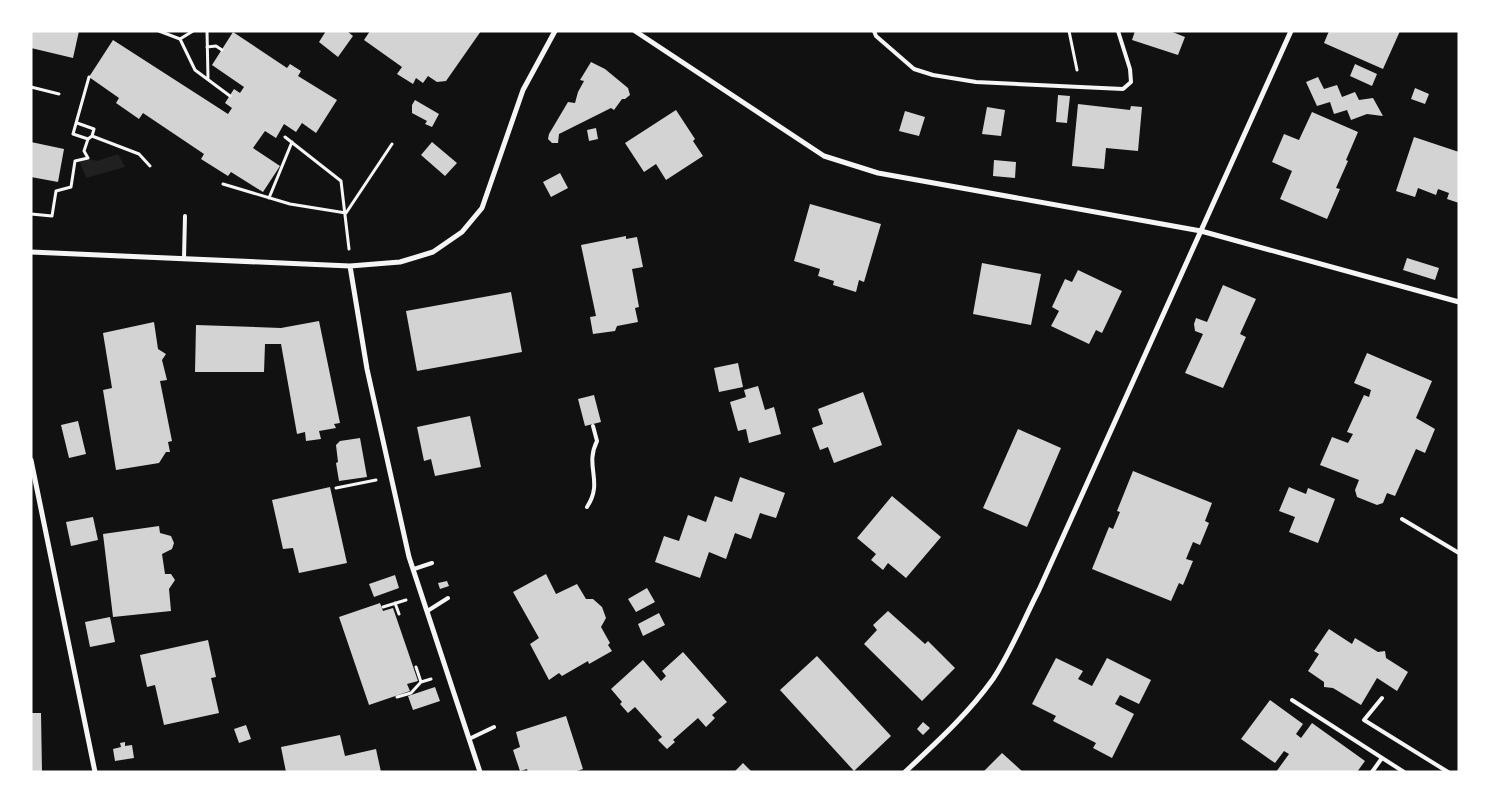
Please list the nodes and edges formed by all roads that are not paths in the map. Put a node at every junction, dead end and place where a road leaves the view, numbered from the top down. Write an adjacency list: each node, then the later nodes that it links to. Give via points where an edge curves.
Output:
1 (555, 31): 10 (street, via 523,90 482,208 462,232 433,252 400,262)
2 (635, 31): 7 (street, via 824,156 878,173)
3 (874, 31): 4 (lane, via 914,69 976,82 1123,89 1131,82 1130,69)
4 (1118, 31)
5 (1291, 31): 7 (street)
6 (184, 216): 9 (lane)
7 (1201, 231): 11 (street); 28 (street, via 1039,590 994,678 969,710)
8 (31, 252): 9 (street)
9 (184, 258): 10 (street)
10 (350, 266): 18 (street, via 368,369)
11 (1459, 302)
12 (593, 426): 14 (lane, via 597,442 591,463 596,484)
13 (31, 460): 26 (street)
14 (587, 507)
15 (1402, 519): 16 (lane)
16 (1459, 553)
17 (432, 563): 18 (lane)
18 (414, 569): 20 (street)
19 (448, 598): 20 (lane)
20 (429, 610): 24 (street)
21 (1382, 698): 31 (lane, via 1364,720)
22 (1292, 700): 25 (lane)
23 (494, 727): 24 (lane)
24 (469, 739): 27 (street)
25 (1382, 758): 29 (lane); 30 (lane)
26 (96, 772)
27 (480, 772)
28 (905, 772)
29 (1372, 772)
30 (1404, 772)
31 (1448, 772)

